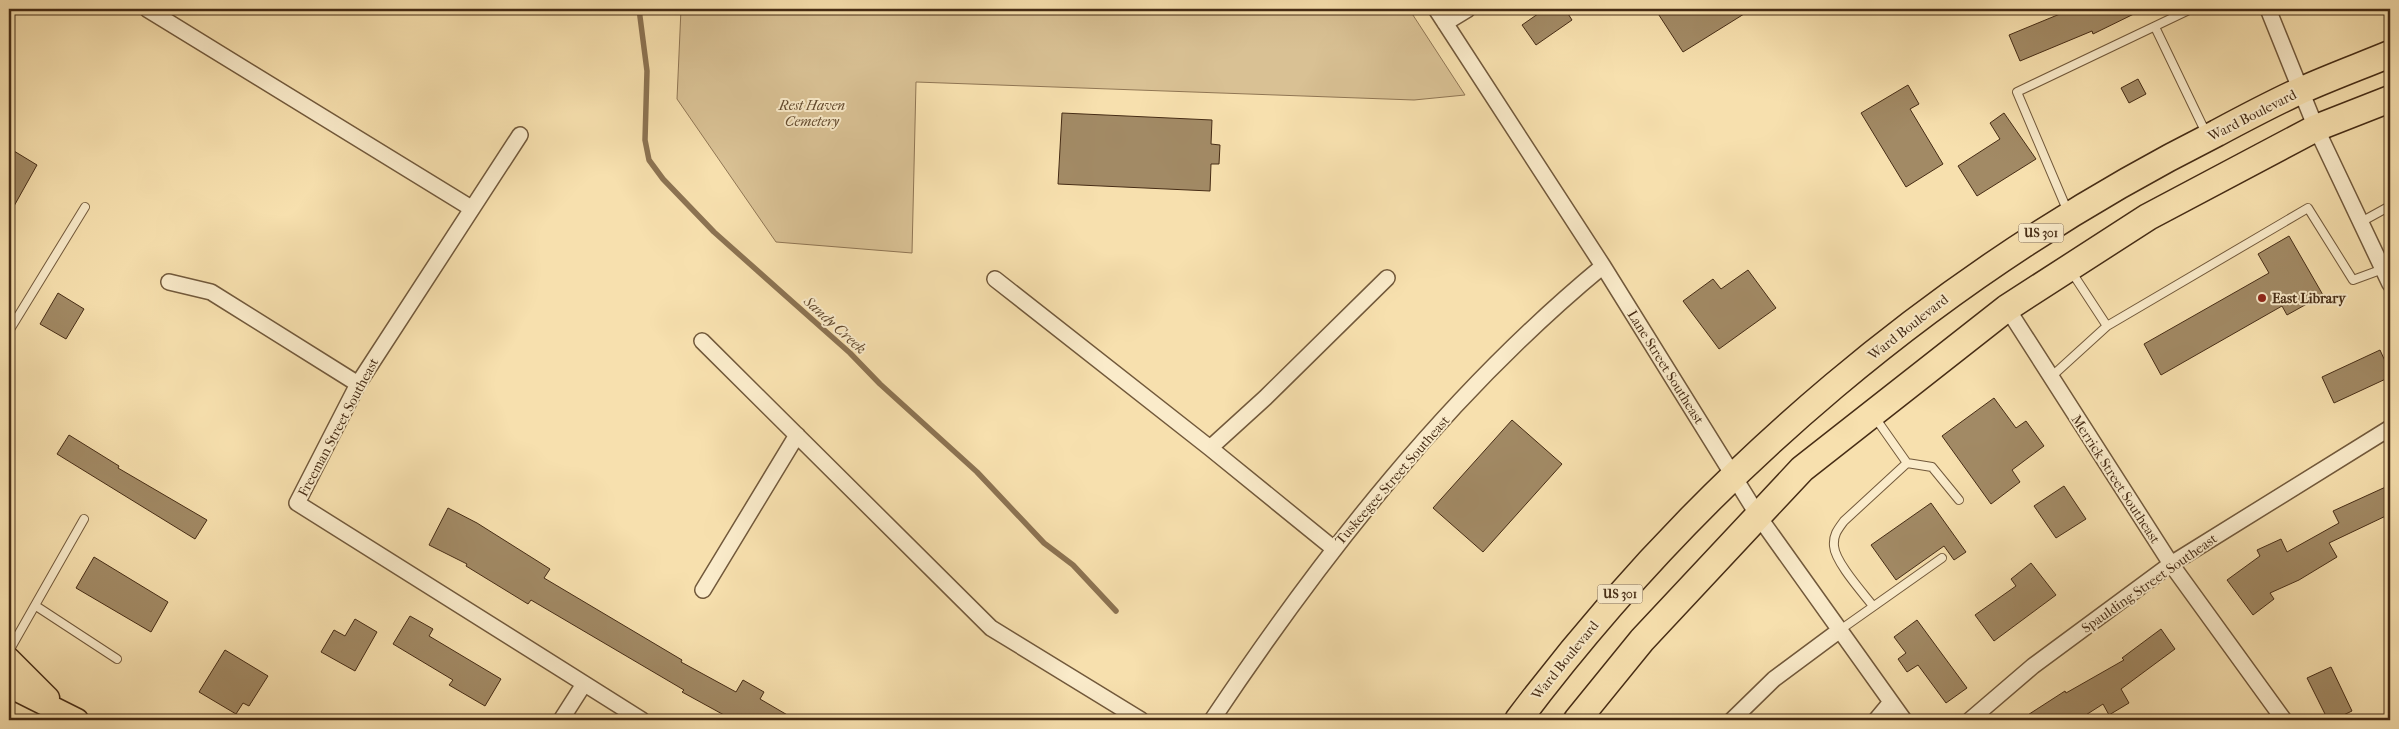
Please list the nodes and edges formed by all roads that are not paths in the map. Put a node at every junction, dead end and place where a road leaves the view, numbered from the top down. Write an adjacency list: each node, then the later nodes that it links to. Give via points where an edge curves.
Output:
1 (147, 9): 15 (street)
2 (1436, 9): 6 (street, Lane Street Southeast)
3 (1468, 9): 6 (street)
4 (2203, 9): 7 (lane, via 2189,10)
5 (2268, 9): 10 (street)
6 (1445, 23): 18 (street, Lane Street Southeast)
7 (2155, 27): 12 (lane); 16 (lane, via 2017,92)
8 (2390, 54): 10 (highway, Ward Boulevard / US 301)
9 (2390, 99): 10 (highway, Ward Boulevard / US 301)
10 (2308, 110): 12 (highway, Ward Boulevard / US 301); 17 (street); 19 (highway, Ward Boulevard / US 301)
11 (520, 135): 15 (street, Freeman Street Southeast)
12 (2208, 137): 16 (highway, Ward Boulevard / US 301, via 2148,168)
13 (2390, 206): 17 (lane)
14 (85, 207): 27 (lane)
15 (471, 208): 30 (street, Freeman Street Southeast)
16 (2070, 216): 36 (highway, Ward Boulevard / US 301, via 1935,304 1796,416)
17 (2361, 222): 20 (street)
18 (1603, 266): 36 (street, Lane Street Southeast); 40 (street, Tuskeegee Street Southeast, via 1558,303 1433,430)
19 (2069, 267): 25 (highway, Ward Boulevard / US 301); 26 (lane)
20 (2383, 269): 24 (street); 26 (lane, via 2353,280 2308,208)
21 (1387, 278): 34 (street)
22 (995, 279): 34 (street)
23 (169, 282): 30 (street, via 211,292)
24 (2390, 284)
25 (2007, 308): 29 (street, Merrick Street Southeast); 31 (highway, Ward Boulevard / US 301)
26 (2107, 326): 29 (lane)
27 (9, 331)
28 (702, 341): 33 (street)
29 (2051, 377): 42 (street, Merrick Street Southeast)
30 (358, 384): 50 (street, Freeman Street Southeast, via 297,503)
31 (1872, 414): 35 (lane); 38 (highway, Ward Boulevard / US 301, via 1802,469)
32 (2390, 428): 42 (street, Spaulding Street Southeast)
33 (797, 435): 43 (street); 56 (street, via 991,628)
34 (1210, 448): 40 (street)
35 (1908, 463): 37 (lane, via 1932,466); 45 (lane, via 1836,532 1834,547 1842,563)
36 (1734, 478): 38 (street, Lane Street Southeast); 58 (highway, Ward Boulevard / US 301, via 1605,609)
37 (1959, 500)
38 (1759, 516): 46 (street, Lane Street Southeast); 59 (highway, Ward Boulevard / US 301, via 1642,640)
39 (84, 519): 44 (lane)
40 (1333, 548): 57 (street, Tuskeegee Street Southeast)
41 (1942, 558): 45 (lane)
42 (2171, 564): 63 (street, Spaulding Street Southeast, via 2034,666); 64 (street, Merrick Street Southeast)
43 (703, 590)
44 (36, 606): 47 (lane); 48 (lane)
45 (1873, 606): 46 (lane)
46 (1840, 630): 52 (street, Lane Street Southeast); 60 (street, via 1774,679)
47 (9, 650)
48 (117, 659)
49 (9, 660): 53 (main road)
50 (584, 684): 54 (street); 55 (street, Freeman Street Southeast)
51 (9, 686): 53 (main road)
52 (1891, 702): 61 (street); 62 (street, Lane Street Southeast)
53 (69, 716)
54 (562, 720)
55 (642, 720)
56 (1141, 720)
57 (1212, 720)
58 (1518, 720)
59 (1577, 720)
60 (1732, 720)
61 (1876, 720)
62 (1904, 720)
63 (1970, 720)
64 (2284, 720)

